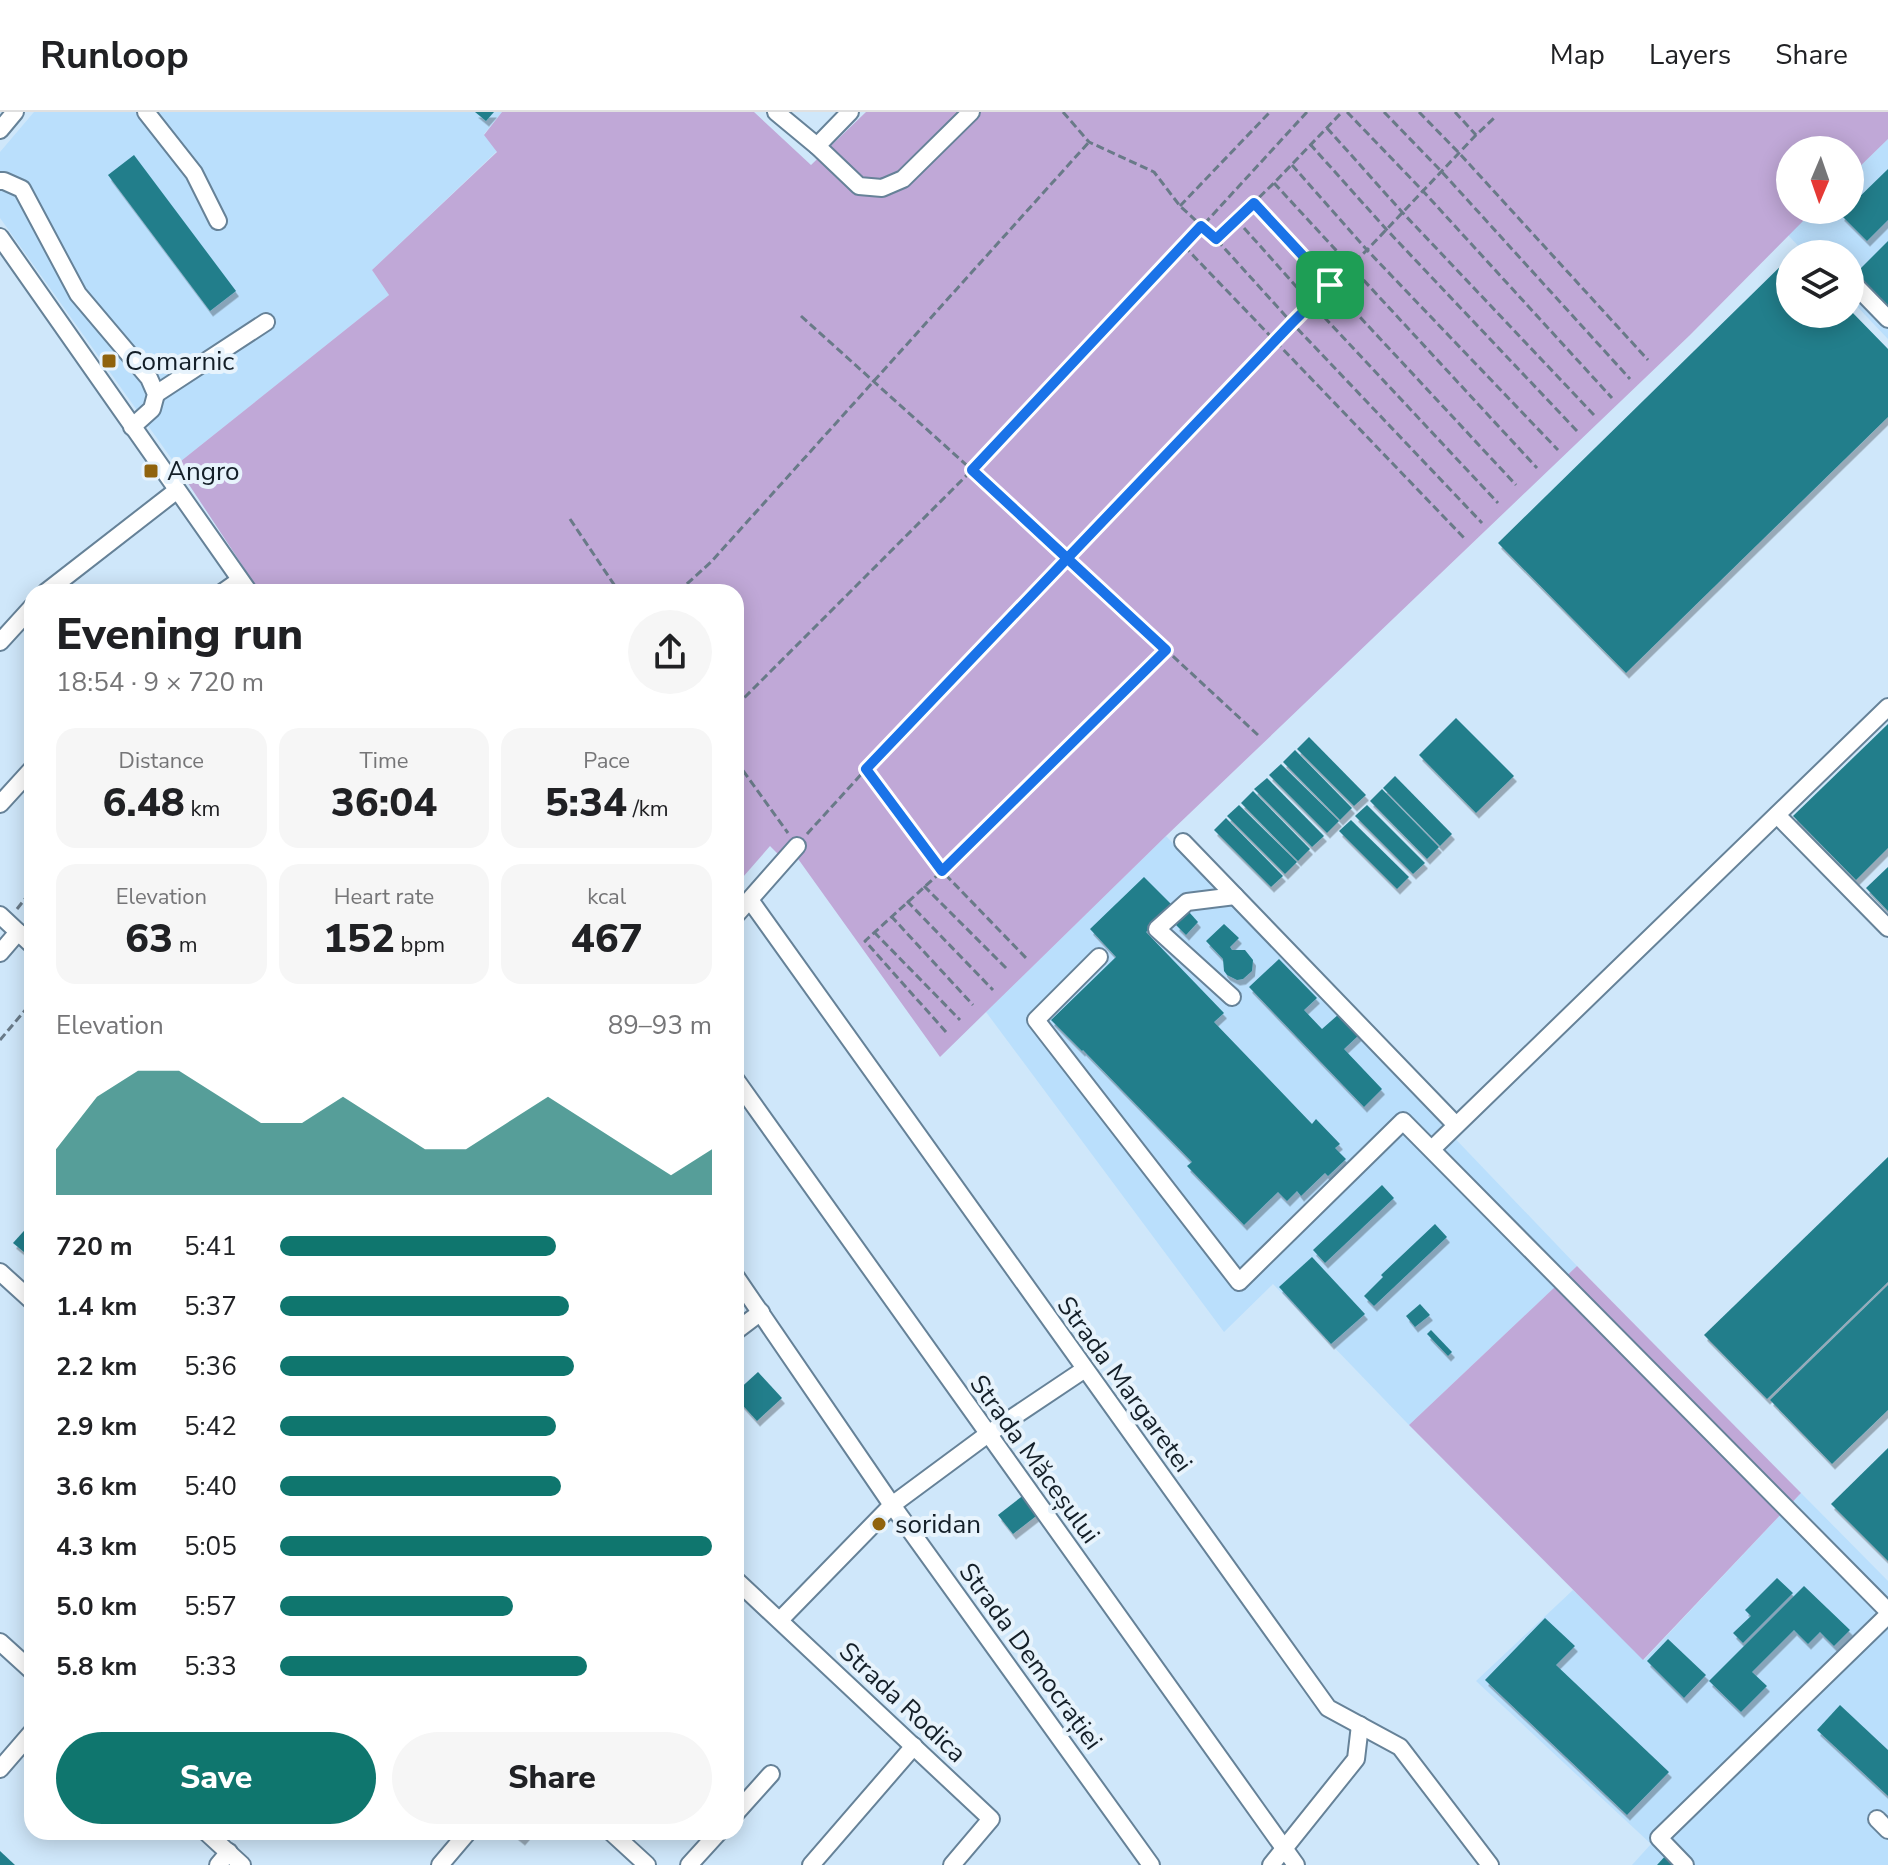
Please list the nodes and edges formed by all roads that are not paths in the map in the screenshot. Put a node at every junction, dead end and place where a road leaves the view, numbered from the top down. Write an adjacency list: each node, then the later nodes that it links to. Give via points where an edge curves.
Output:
1 (15, 112): 6 (street)
2 (146, 112): 9 (street, via 194,173)
3 (776, 112): 7 (street)
4 (850, 112): 7 (street)
5 (971, 112): 7 (street, via 903,179 882,188 859,186)
6 (0, 130)
7 (817, 146)
8 (0, 181): 14 (street, via 22,189 78,294 149,378)
9 (218, 221)
10 (0, 237): 15 (street)
11 (1864, 294): 12 (street)
12 (1888, 319)
13 (266, 322): 14 (street)
14 (156, 394): 15 (street, via 152,409)
15 (132, 427): 16 (street)
16 (176, 491): 17 (street); 18 (street)
17 (56, 584)
18 (244, 584)
19 (24, 616): 20 (street)
20 (0, 642)
21 (1888, 707): 24 (street)
22 (24, 778): 23 (street)
23 (0, 804)
24 (1777, 815): 31 (street); 37 (street)
25 (1183, 842): 27 (street)
26 (797, 846): 28 (street)
27 (1235, 896): 35 (street, via 1187,902 1157,929); 37 (street)
28 (750, 900): 29 (street); 44 (street, Strada Margaretei)
29 (744, 906)
30 (8, 923): 32 (street); 33 (street)
31 (1888, 928)
32 (24, 938)
33 (0, 953)
34 (1099, 957): 38 (street, via 1036,1020 1239,1282 1403,1121)
35 (1232, 997)
36 (744, 1091): 45 (street, Strada Măceșului)
37 (1456, 1125): 38 (street)
38 (1432, 1149): 48 (street)
39 (0, 1272): 41 (street)
40 (744, 1288): 42 (street, Strada Democrației)
41 (24, 1294)
42 (761, 1312): 43 (street); 46 (street, Strada Democrației)
43 (744, 1325)
44 (1085, 1369): 45 (street); 52 (street, Strada Margaretei, via 1328,1708)
45 (988, 1434): 46 (street); 62 (street, Strada Măceșului)
46 (892, 1505): 49 (street); 63 (street, Strada Democrației)
47 (744, 1587): 49 (street, Strada Rodica)
48 (1888, 1613): 73 (street, via 1659,1838)
49 (780, 1620): 54 (street, Strada Rodica)
50 (0, 1642): 51 (street)
51 (24, 1664)
52 (1360, 1725): 62 (street, via 1356,1759); 72 (street, Strada Margaretei, via 1400,1747)
53 (24, 1741): 55 (street)
54 (914, 1746): 68 (street); 69 (street, Strada Rodica, via 991,1819)
55 (0, 1769)
56 (771, 1774): 57 (street)
57 (744, 1804)
58 (461, 1840): 65 (street)
59 (620, 1840): 66 (street)
60 (712, 1840): 67 (street)
61 (220, 1845): 64 (street)
62 (1285, 1850): 70 (street); 71 (street, Strada Măceșului)
63 (1147, 1863)
64 (242, 1865)
65 (440, 1865)
66 (647, 1865)
67 (689, 1865)
68 (811, 1865)
69 (952, 1865)
70 (1271, 1865)
71 (1296, 1865)
72 (1490, 1865)
73 (1685, 1865)

